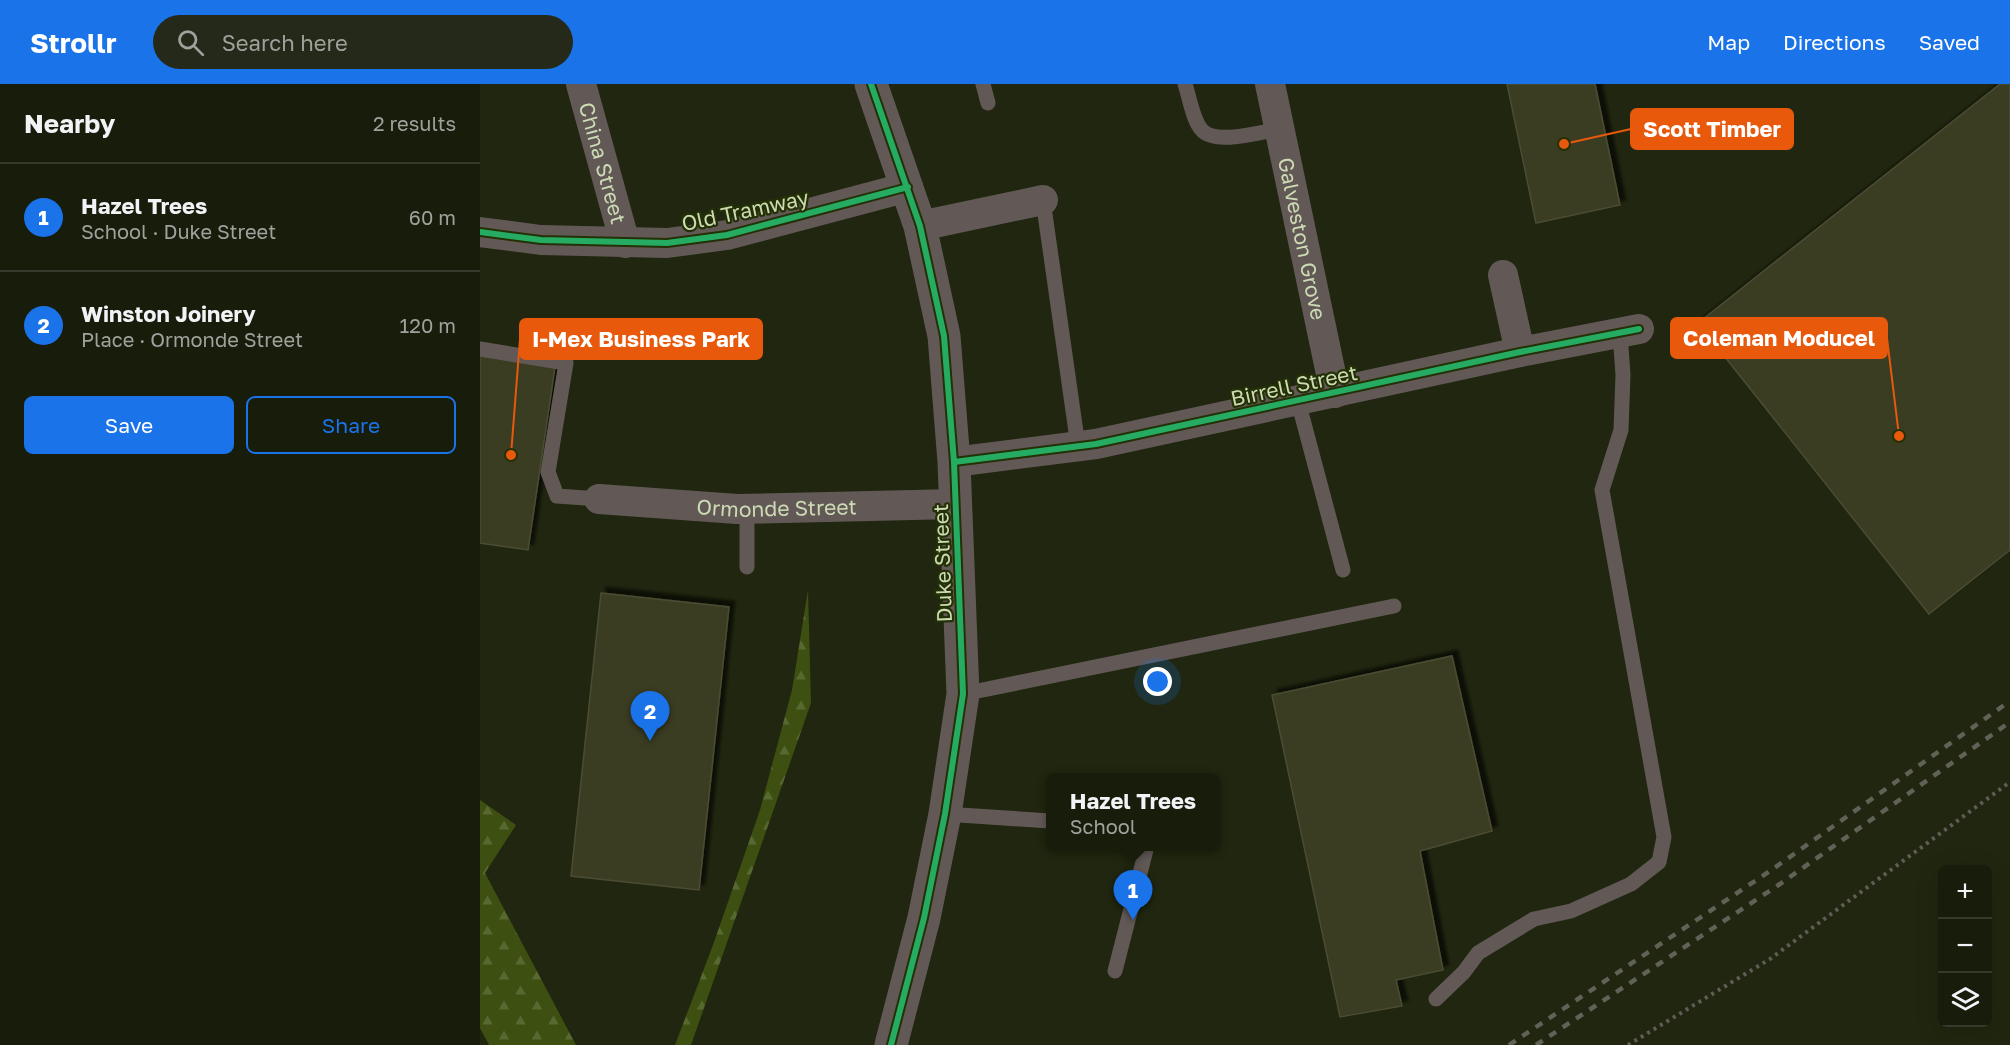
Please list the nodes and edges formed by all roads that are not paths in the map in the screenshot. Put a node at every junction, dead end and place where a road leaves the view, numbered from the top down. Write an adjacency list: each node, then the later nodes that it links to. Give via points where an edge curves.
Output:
1 (581, 84): 12 (street, China Street)
2 (871, 84): 8 (street, Duke Street)
3 (983, 84): 6 (lane)
4 (1185, 84): 7 (lane, via 1201,130 1213,138)
5 (1270, 84): 7 (street, Galveston Grove)
6 (988, 103)
7 (1279, 129): 17 (street, Galveston Grove)
8 (908, 187): 10 (street, Duke Street); 12 (street, Old Tramway, via 727,235 667,243)
9 (1043, 200): 10 (street); 19 (lane)
10 (920, 226): 20 (street, Duke Street, via 944,336)
11 (480, 232): 12 (street, Old Tramway, via 541,240)
12 (625, 243)
13 (1503, 274): 16 (street)
14 (1630, 331): 16 (street, Birrell Street); 32 (lane, via 1621,430 1602,490 1664,837 1659,862 1631,884 1571,911 1534,919 1478,953)
15 (480, 349): 21 (lane, via 566,363 548,472 557,496)
16 (1520, 352): 17 (street, Birrell Street)
17 (1335, 393): 18 (street, Birrell Street)
18 (1298, 401): 19 (street, Birrell Street); 25 (lane)
19 (1078, 446): 20 (street, Birrell Street)
20 (954, 462): 22 (street, Duke Street)
21 (599, 499): 23 (street, Ormonde Street)
22 (956, 504): 23 (street, Ormonde Street); 27 (street, Duke Street)
23 (747, 509): 24 (lane)
24 (747, 567)
25 (1343, 570)
26 (1394, 606): 27 (lane)
27 (963, 694): 28 (street, Duke Street)
28 (945, 814): 29 (lane); 33 (street, Duke Street, via 924,918)
29 (1046, 821)
30 (1146, 851): 31 (lane)
31 (1115, 971)
32 (1436, 999)
33 (891, 1045)

